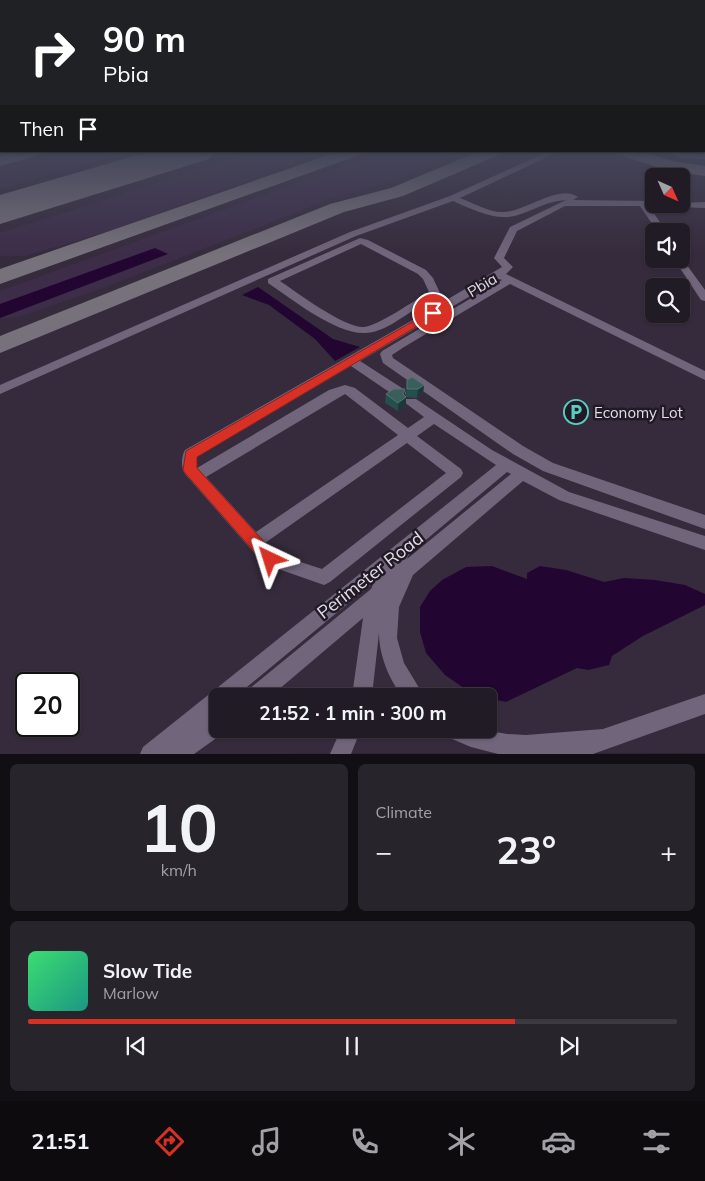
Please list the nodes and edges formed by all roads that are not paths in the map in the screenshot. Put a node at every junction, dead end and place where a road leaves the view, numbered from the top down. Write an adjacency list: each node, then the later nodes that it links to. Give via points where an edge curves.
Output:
1 (481, 185): 2 (street)
2 (453, 198): 3 (street, via 500,215 517,213 553,197); 16 (street, via 353,234)
3 (645, 199)
4 (690, 200): 5 (street)
5 (705, 200)
6 (643, 204): 7 (street); 8 (street); 10 (street, via 568,202 513,229 499,258)
7 (705, 205)
8 (656, 223)
9 (685, 268): 11 (street)
10 (506, 274): 13 (street, Pbia); 15 (street); 24 (street, via 386,354 387,360 548,467)
11 (705, 298)
12 (417, 303): 12 (street, via 435,292 428,278 360,241 272,281 318,310 359,330 370,329); 13 (street)
13 (433, 313): 14 (street, Pbia)
14 (351, 360): 17 (street); 23 (street, Pbia, via 190,454 190,470)
15 (705, 376)
16 (0, 390)
17 (400, 393)
18 (411, 402): 19 (street)
19 (433, 418): 20 (street); 21 (street)
20 (407, 436): 23 (street, via 350,391 339,390); 26 (street); 26 (street, Pbia, via 456,473 324,577 270,559)
21 (506, 465): 22 (street); 25 (street, Perimeter Road)
22 (521, 474): 27 (street, via 575,501); 28 (street, Perimeter Road)
23 (196, 476): 26 (street, Pbia)
24 (705, 522)
25 (416, 539): 29 (street, via 385,576); 30 (street, Perimeter Road)
26 (255, 541)
27 (705, 543)
28 (412, 566): 29 (street, Perimeter Road); 33 (street, via 393,600 388,625 388,643 397,673)
29 (376, 595): 31 (street, Perimeter Road); 32 (street)
30 (231, 688)
31 (266, 688)
32 (364, 688)
33 (408, 688)
34 (705, 704): 39 (street)
35 (209, 706): 40 (street)
36 (209, 731): 41 (street)
37 (347, 738): 42 (street)
38 (474, 738): 39 (street, via 516,748)
39 (602, 738): 43 (street)
40 (150, 754)
41 (175, 754)
42 (340, 754)
43 (562, 754)

